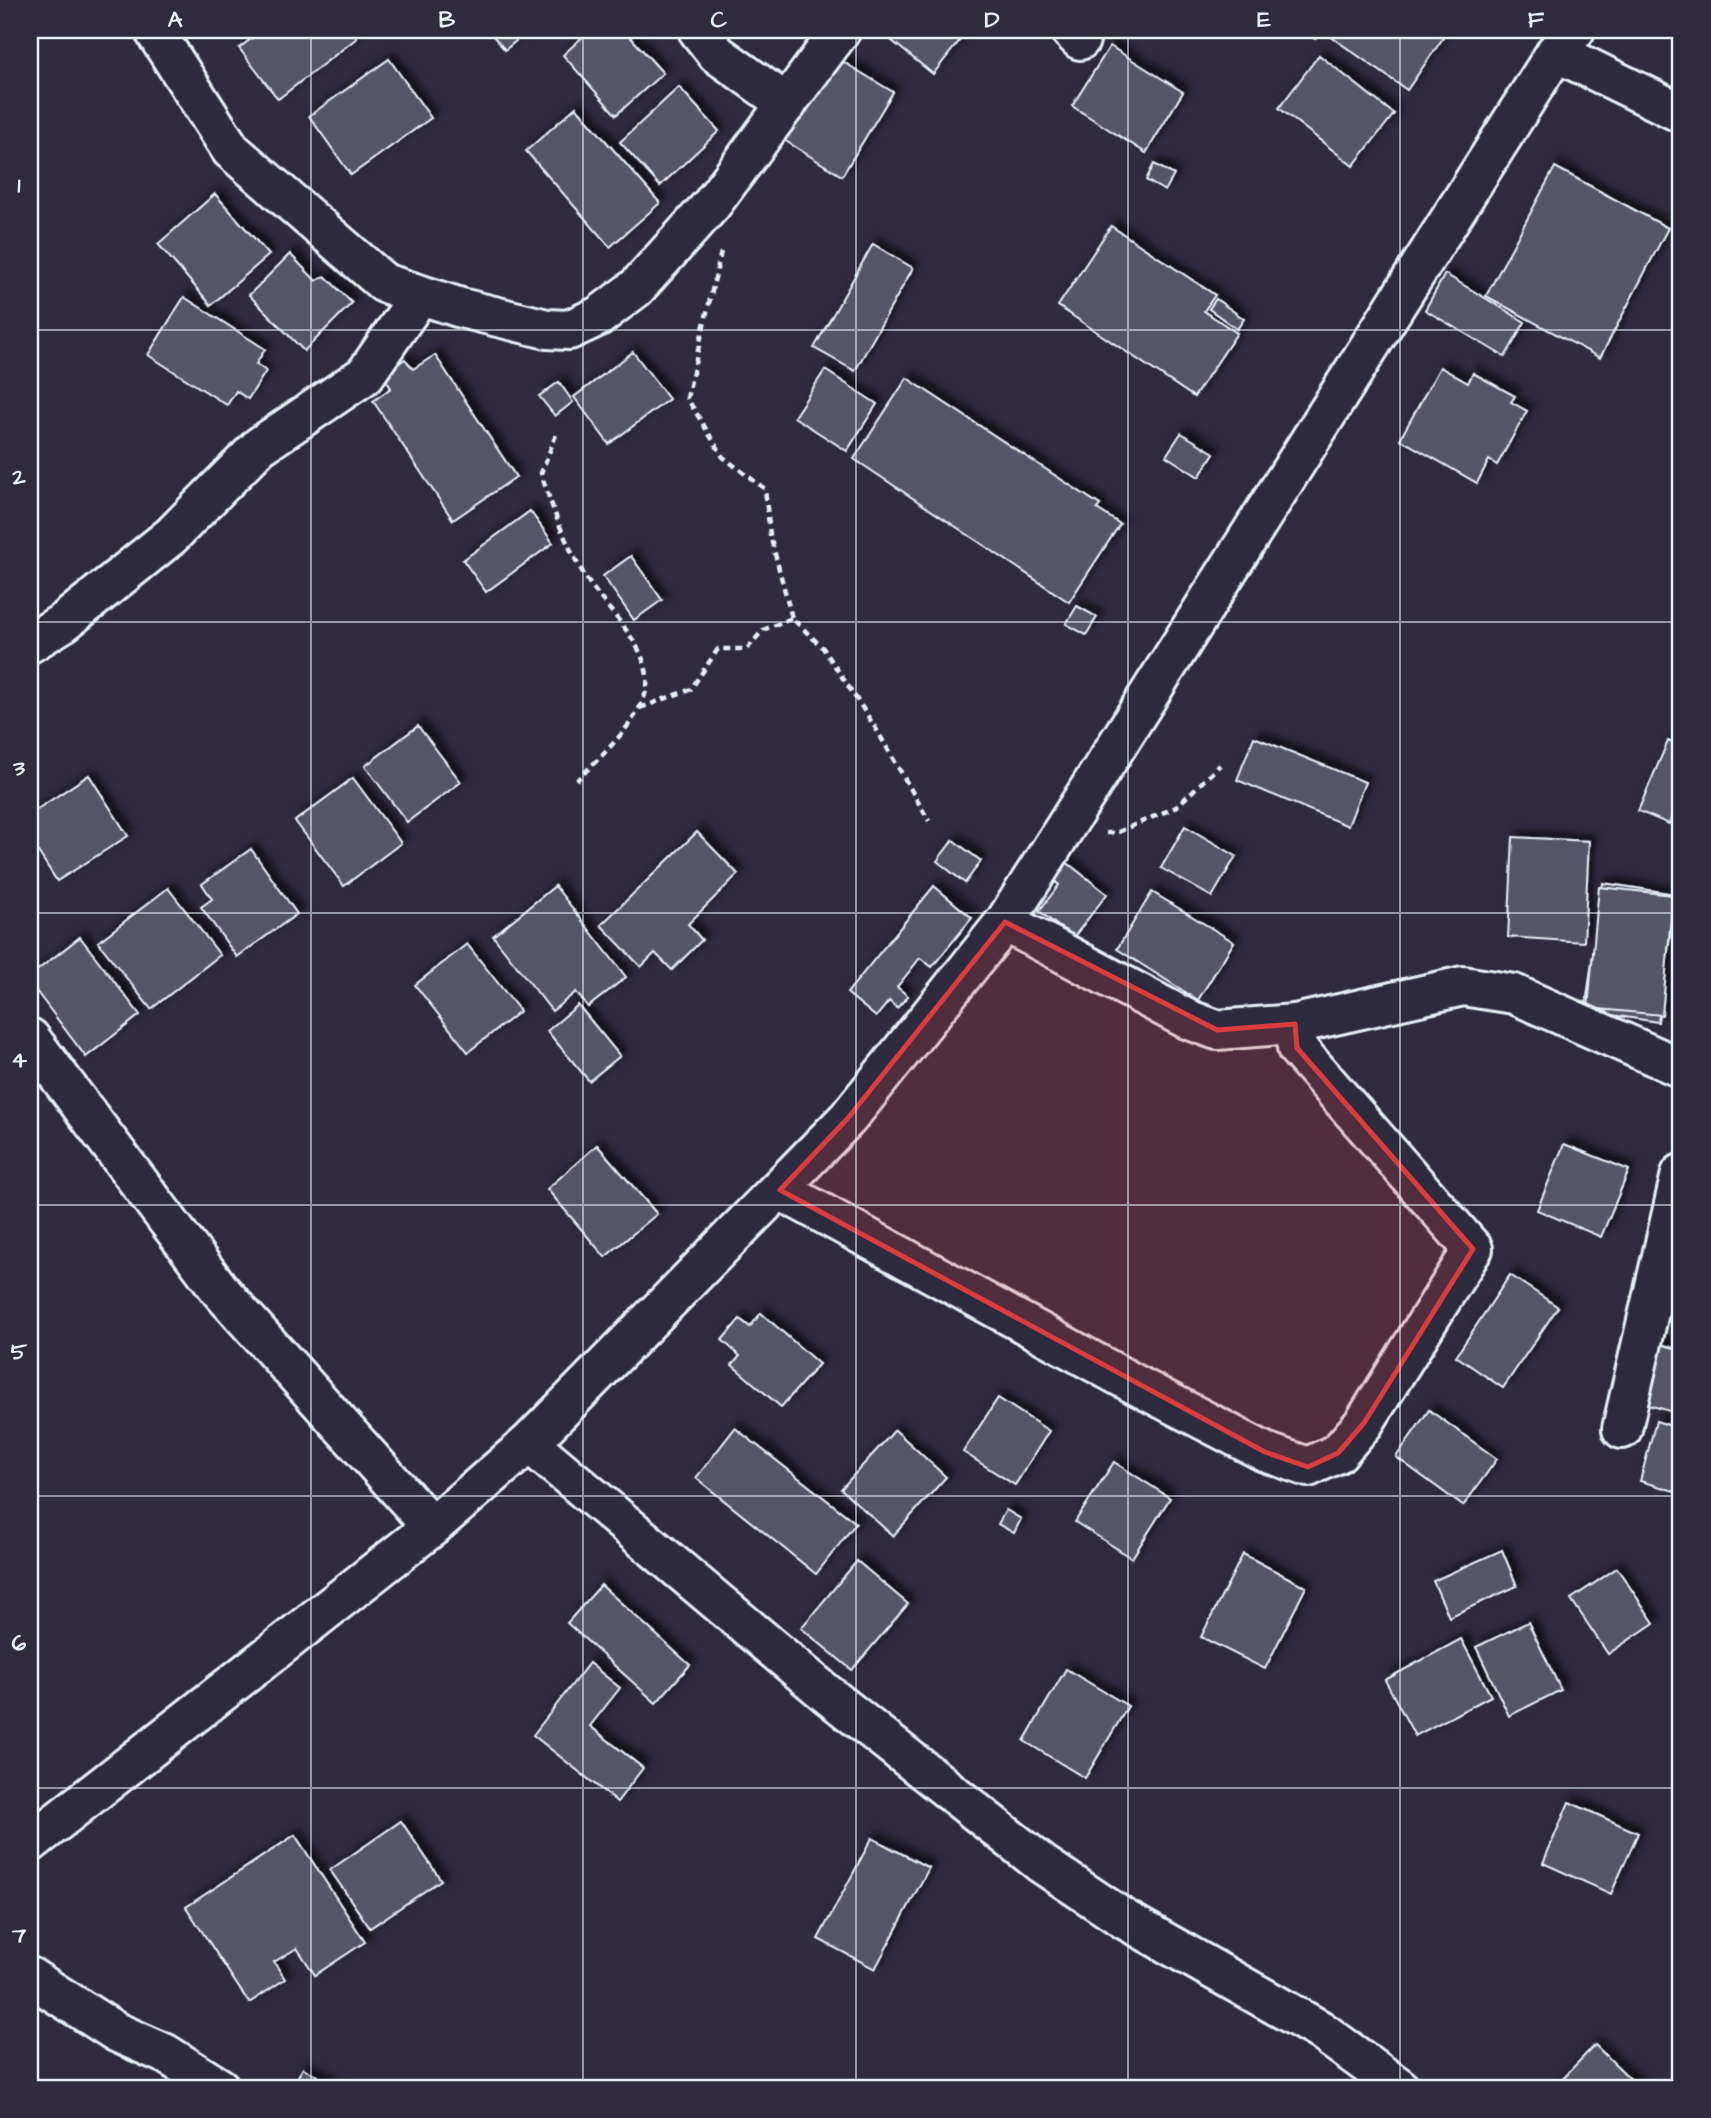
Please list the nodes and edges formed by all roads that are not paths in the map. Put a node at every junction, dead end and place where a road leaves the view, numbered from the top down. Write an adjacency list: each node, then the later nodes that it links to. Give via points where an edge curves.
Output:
1 (154, 30): 7 (street, via 231,150 384,283)
2 (698, 30): 5 (street, via 717,54)
3 (841, 30): 5 (street)
4 (1565, 41): 6 (street); 9 (street)
5 (787, 104): 7 (street, via 712,204 636,288 599,316 569,330 547,329)
6 (1681, 113)
7 (420, 295): 8 (street, via 365,375 260,446 171,536 64,622)
8 (30, 643)
9 (1004, 922): 10 (street, via 1216,1030); 14 (street, via 848,1118)
10 (1295, 1024): 12 (street, via 1463,986 1514,994); 14 (street, via 1297,1048 1473,1249 1364,1423 1338,1453 1308,1466 1265,1452 1161,1398)
11 (30, 1038): 17 (street, via 220,1290)
12 (1681, 1068)
13 (1681, 1174): 15 (street)
14 (780, 1190): 16 (street)
15 (1622, 1429)
16 (529, 1443): 17 (street); 21 (street, via 827,1694 1042,1864 1124,1919 1320,2030)
17 (432, 1527): 18 (street)
18 (30, 1843)
19 (30, 1977): 20 (street, via 116,2032 166,2054)
20 (220, 2088)
21 (1400, 2088)

